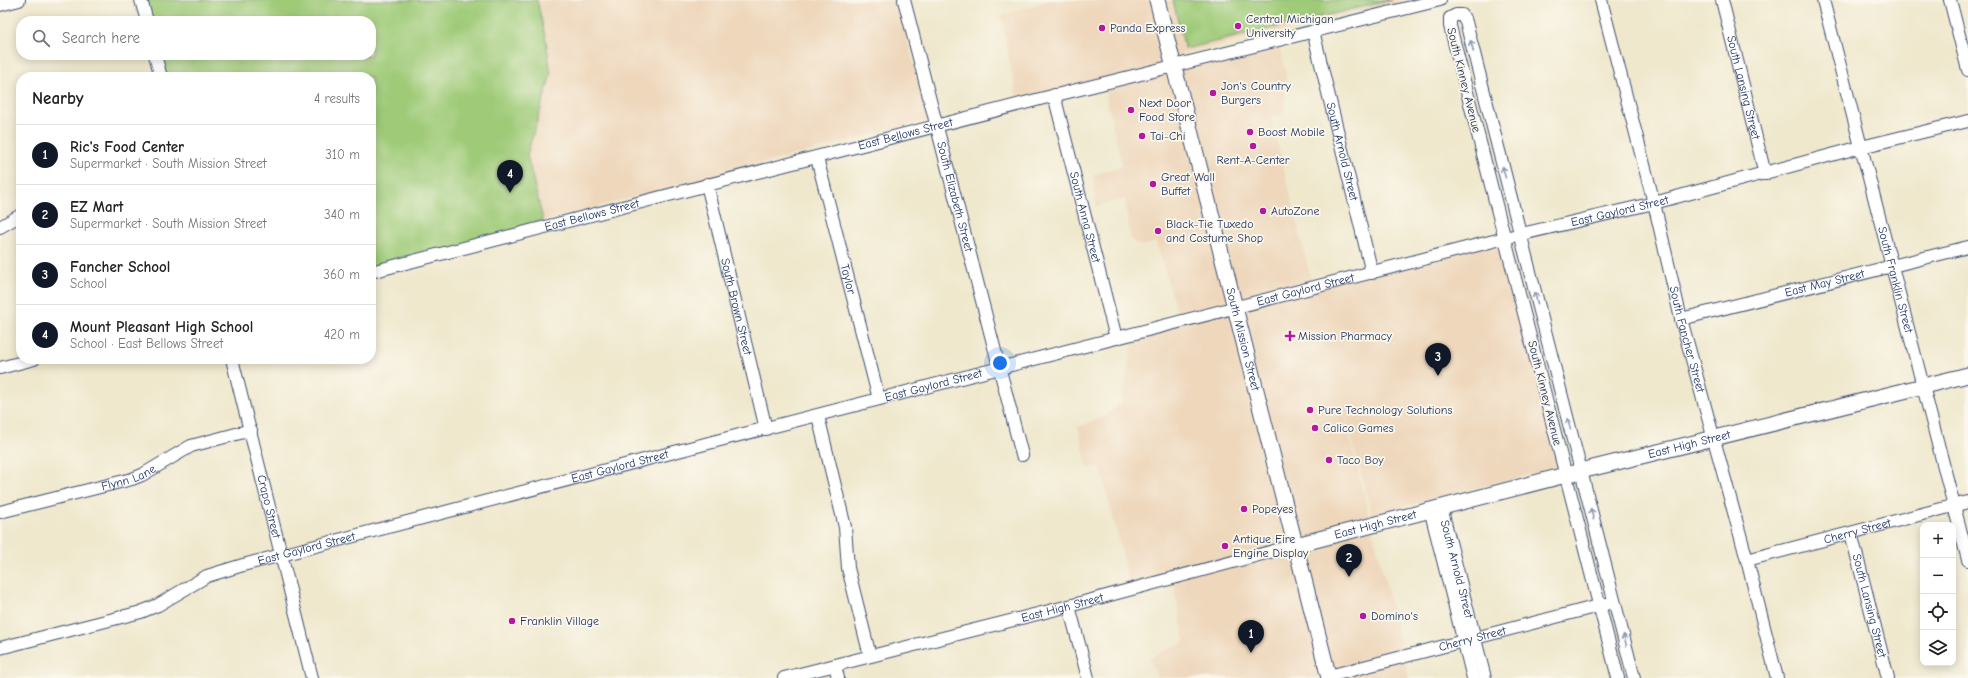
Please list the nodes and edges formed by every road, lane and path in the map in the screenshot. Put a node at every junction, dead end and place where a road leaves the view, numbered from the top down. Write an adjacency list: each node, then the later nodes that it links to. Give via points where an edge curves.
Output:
1 (19, 0): 11 (street)
2 (141, 0): 12 (street)
3 (904, 0): 20 (street, South Elizabeth Street)
4 (1157, 0): 15 (main road, South Mission Street)
5 (1440, 0): 10 (street, East Bellows Street)
6 (1601, 0): 25 (street, South Fancher Street)
7 (1722, 0): 23 (street, South Lansing Street)
8 (1824, 0): 21 (street, South Franklin Street)
9 (1950, 0): 16 (street)
10 (1421, 2): 13 (street, East Bellows Street)
11 (0, 5)
12 (146, 16)
13 (1313, 31): 15 (street, East Bellows Street); 33 (street, South Arnold Street)
14 (156, 60): 17 (street)
15 (1174, 65): 18 (street, East Bellows Street); 34 (main road, South Mission Street)
16 (1968, 70)
17 (160, 72)
18 (1054, 96): 20 (street, East Bellows Street); 36 (street, South Anna Street)
19 (1968, 121): 21 (street, East Gaylord Street)
20 (938, 126): 22 (street, East Bellows Street); 40 (street, South Elizabeth Street)
21 (1861, 147): 23 (street, East Gaylord Street); 31 (street, South Franklin Street)
22 (817, 158): 24 (street, East Bellows Street); 43 (street, Taylor)
23 (1766, 174): 25 (street, East Gaylord Street)
24 (707, 184): 32 (street, East Bellows Street); 45 (street, South Brown Street)
25 (1654, 203): 28 (street, East Gaylord Street); 35 (street, South Fancher Street)
26 (16, 218): 27 (street)
27 (0, 227)
28 (1520, 235): 29 (street, East Gaylord Street); 29 (street, South Kinney Avenue, one-way to 29, via 1466,22 1462,16 1456,15 1450,18 1450,26); 49 (street, South Kinney Avenue, one-way to 28)
29 (1505, 238): 33 (street, East Gaylord Street); 50 (street, South Kinney Avenue)
30 (1968, 247): 31 (street, East May Street)
31 (1892, 266): 35 (street, East May Street); 42 (street, South Franklin Street)
32 (376, 271)
33 (1372, 272): 34 (street, East Gaylord Street)
34 (1235, 309): 36 (street, East Gaylord Street); 56 (main road, South Mission Street)
35 (1681, 319): 47 (street, South Fancher Street)
36 (1116, 338): 40 (street, East Gaylord Street)
37 (16, 364): 39 (street)
38 (233, 364): 46 (street, Crapo Street)
39 (0, 368)
40 (1000, 369): 43 (street, East Gaylord Street); 48 (street, South Elizabeth Street)
41 (1968, 375): 42 (main road, East High Street)
42 (1923, 386): 47 (main road, East High Street); 52 (street, South Franklin Street)
43 (880, 399): 44 (street, East Gaylord Street)
44 (818, 416): 45 (street, East Gaylord Street); 65 (street, via 845,527 848,568)
45 (766, 429): 57 (street, East Gaylord Street)
46 (251, 430): 54 (street, Flynn Lane, via 191,446 132,479); 57 (street, Crapo Street)
47 (1714, 438): 49 (main road, East High Street); 58 (street, South Fancher Street)
48 (1022, 455)
49 (1581, 471): 50 (main road, East High Street); 60 (street, South Kinney Avenue, one-way to 49)
50 (1566, 475): 53 (main road, East High Street); 62 (street, South Kinney Avenue)
51 (1968, 502): 52 (street, Cherry Street)
52 (1954, 506): 55 (street, Cherry Street); 59 (street, South Franklin Street)
53 (1435, 508): 56 (main road, East High Street); 63 (street, South Arnold Street)
54 (0, 512)
55 (1851, 533): 58 (street, Cherry Street); 77 (street, South Lansing Street)
56 (1296, 545): 61 (street, East High Street); 67 (main road, South Mission Street)
57 (282, 556): 64 (street, East Gaylord Street, via 207,576 141,612); 68 (street, Crapo Street)
58 (1747, 560): 76 (street, South Fancher Street)
59 (1968, 560)
60 (1615, 602): 62 (street, Cherry Street); 75 (street, South Kinney Avenue, one-way to 60)
61 (1069, 606): 65 (street, East High Street); 71 (street)
62 (1600, 606): 63 (street, Cherry Street); 74 (street, South Kinney Avenue)
63 (1469, 640): 67 (street, Cherry Street); 72 (street, South Arnold Street); 73 (street, South Arnold Street)
64 (0, 648)
65 (870, 656): 66 (street, East High Street)
66 (835, 665): 69 (street, East High Street); 70 (street)
67 (1329, 677)
68 (312, 678)
69 (784, 678)
70 (838, 678)
71 (1088, 678)
72 (1473, 678)
73 (1485, 678)
74 (1618, 678)
75 (1634, 678)
76 (1777, 678)
77 (1888, 678)

